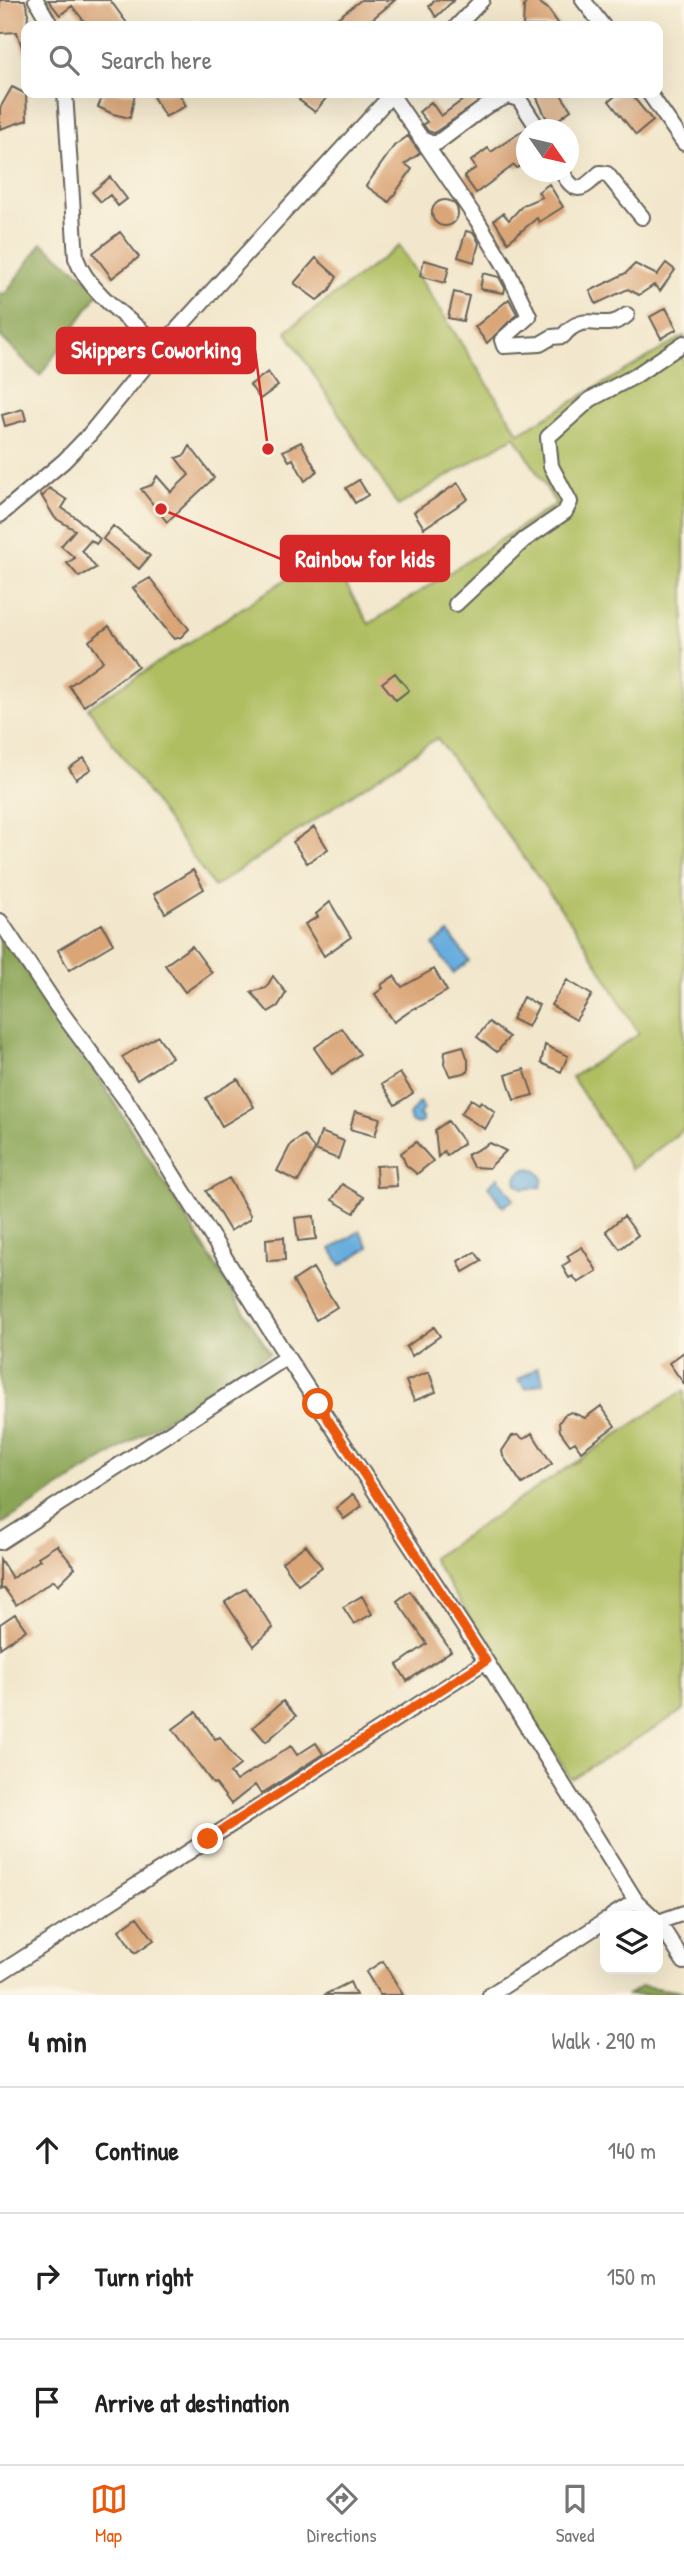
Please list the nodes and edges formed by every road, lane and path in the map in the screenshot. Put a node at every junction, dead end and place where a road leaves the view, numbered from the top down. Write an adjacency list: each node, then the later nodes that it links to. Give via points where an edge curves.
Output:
1 (36, 0): 4 (street)
2 (482, 0): 5 (street)
3 (583, 0): 6 (street)
4 (48, 21)
5 (462, 21)
6 (599, 21)
7 (65, 98): 20 (street, via 76,258 81,272)
8 (387, 98): 20 (street)
9 (395, 98): 14 (street)
10 (504, 98): 14 (street, via 437,143)
11 (515, 98): 13 (street)
12 (652, 98): 15 (street)
13 (532, 119)
14 (419, 137): 18 (street, via 477,220 529,316 502,340 505,346 540,344 563,336 580,322 608,324)
15 (684, 143)
16 (568, 182): 17 (street, via 575,189 582,188 600,173 607,174)
17 (642, 217)
18 (627, 315)
19 (684, 343): 22 (street, via 592,399 548,437 551,466 570,502 565,512 524,540)
20 (161, 347): 21 (street, via 89,435)
21 (0, 515)
22 (456, 604)
23 (0, 921): 24 (street, via 130,1106)
24 (287, 1357): 25 (street); 26 (street)
25 (0, 1542)
26 (486, 1661): 27 (street); 35 (street)
27 (636, 1900): 28 (street); 29 (street)
28 (620, 1911)
29 (647, 1911)
30 (684, 1913): 31 (street)
31 (663, 1918)
32 (600, 1924): 36 (street)
33 (663, 1930): 34 (street)
34 (684, 1962)
35 (0, 1973)
36 (491, 1995)

